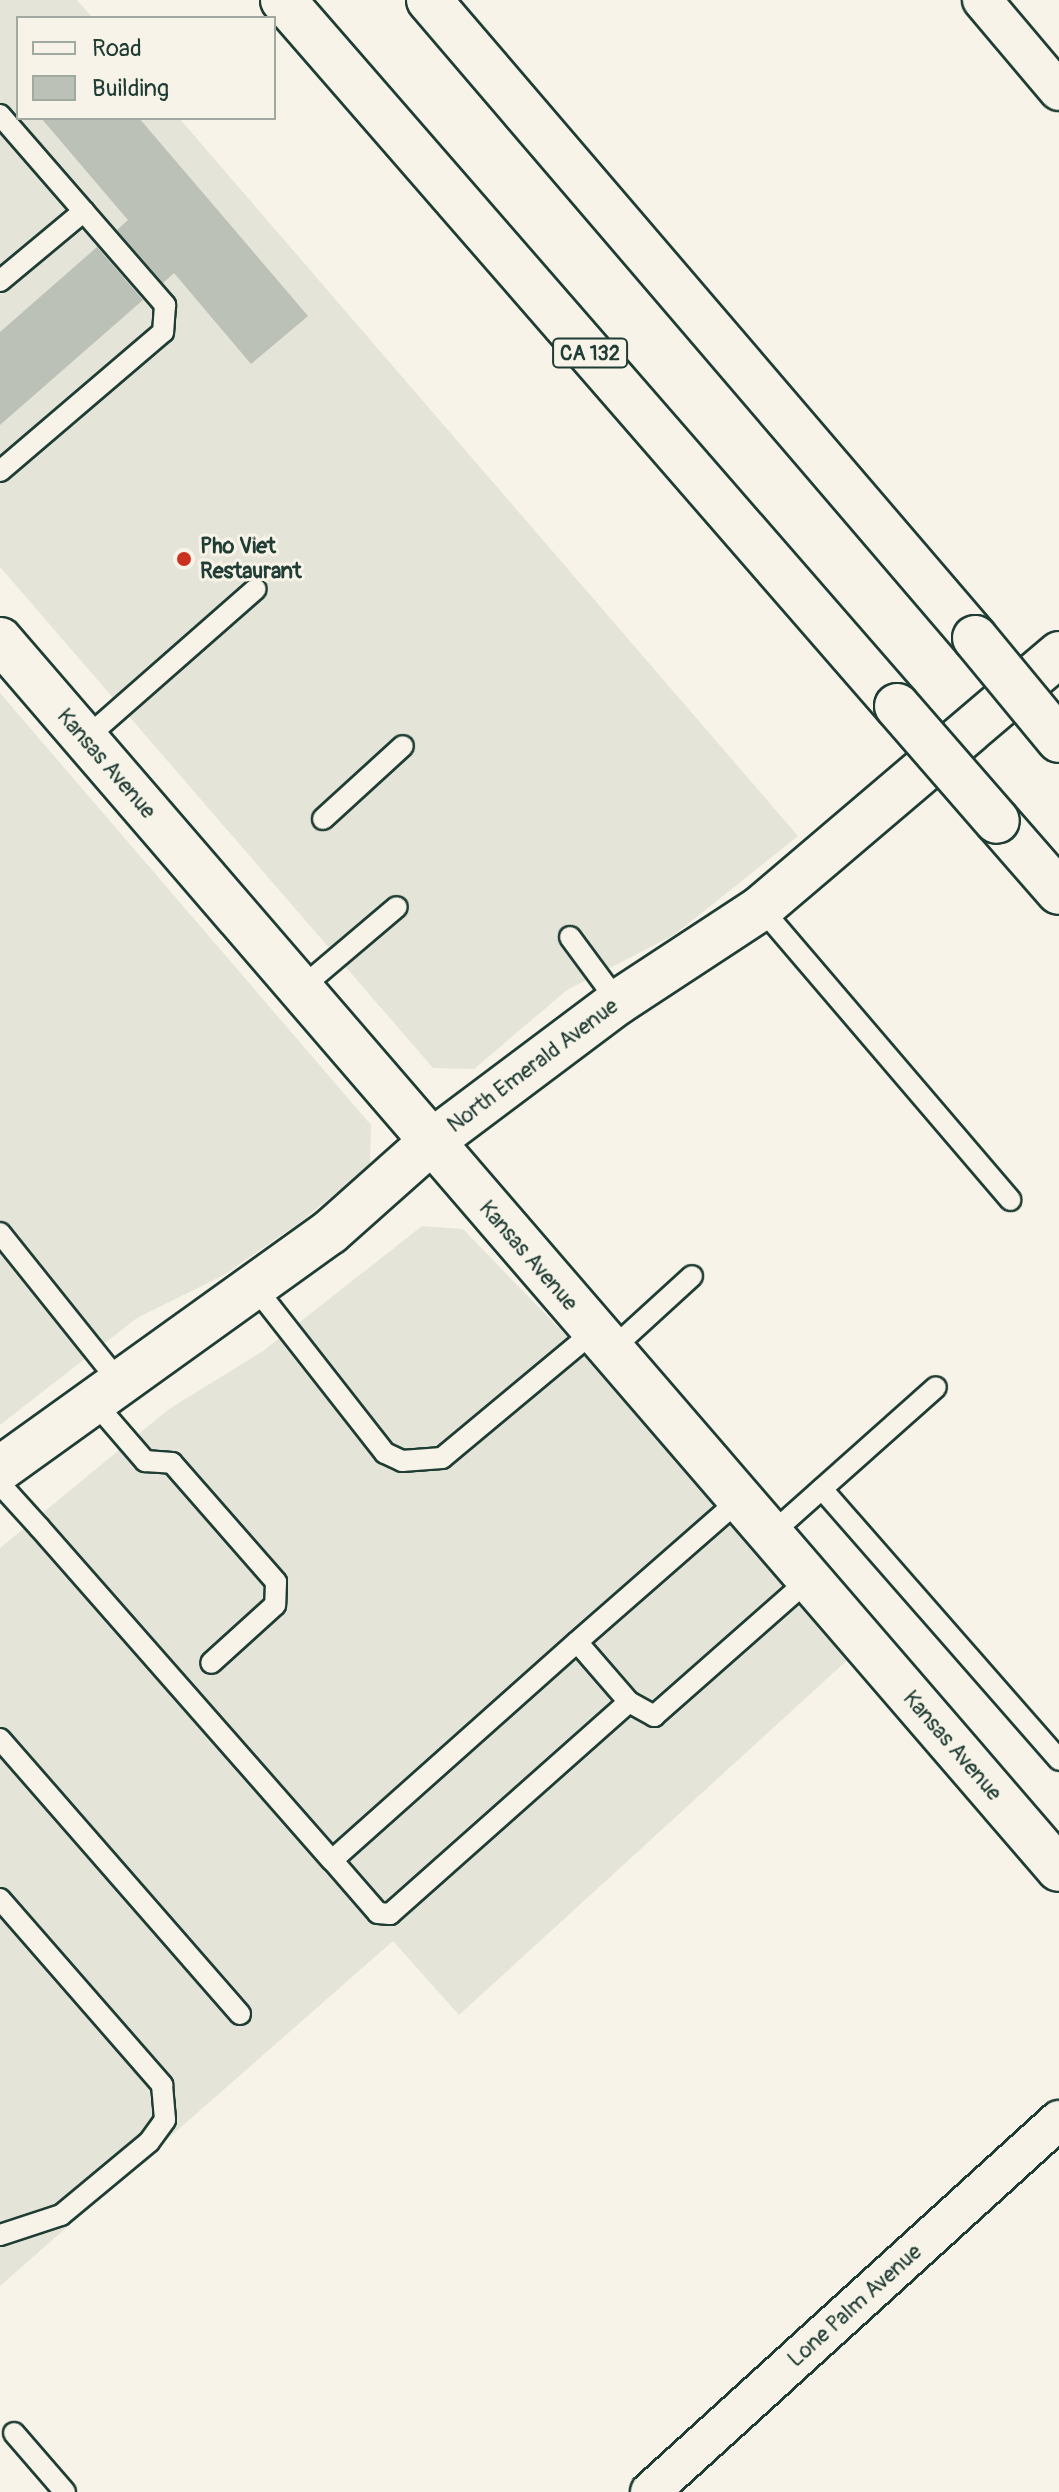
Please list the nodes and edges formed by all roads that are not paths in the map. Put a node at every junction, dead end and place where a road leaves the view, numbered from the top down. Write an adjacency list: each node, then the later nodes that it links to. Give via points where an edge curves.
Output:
1 (283, 0): 18 (main road, CA 132, bridge)
2 (429, 0): 8 (main road)
3 (443, 0): 8 (main road)
4 (982, 0): 5 (street)
5 (1059, 91)
6 (3, 124): 7 (lane)
7 (84, 211): 9 (lane); 10 (lane, via 165,305 163,332)
8 (638, 242): 15 (main road, bridge)
9 (0, 281)
10 (0, 471)
11 (256, 589): 14 (lane)
12 (0, 640): 14 (main road, Kansas Avenue)
13 (1059, 654): 20 (main road, North Emerald Avenue)
14 (85, 739): 22 (main road, Kansas Avenue)
15 (1059, 740)
16 (403, 746): 17 (lane)
17 (323, 819)
18 (1059, 892)
19 (397, 907): 22 (lane)
20 (761, 908): 23 (main road, North Emerald Avenue); 25 (lane)
21 (570, 937): 23 (lane)
22 (299, 990): 24 (main road, Kansas Avenue)
23 (618, 1002): 24 (main road, North Emerald Avenue)
24 (430, 1143): 28 (main road, North Emerald Avenue, via 330,1232); 29 (main road, Kansas Avenue)
25 (1010, 1200)
26 (0, 1233): 31 (lane)
27 (692, 1276): 29 (lane)
28 (254, 1286): 29 (lane, via 385,1453 402,1461 442,1458); 31 (main road, North Emerald Avenue)
29 (602, 1341): 35 (main road, Kansas Avenue)
30 (936, 1387): 34 (lane)
31 (107, 1393): 32 (main road, North Emerald Avenue); 39 (lane, via 145,1461 172,1463 276,1582 275,1605)
32 (0, 1469)
33 (0, 1484): 43 (lane)
34 (822, 1489): 36 (lane); 42 (lane)
35 (739, 1500): 36 (main road, Kansas Avenue); 38 (lane)
36 (770, 1535): 37 (main road, Kansas Avenue)
37 (808, 1580): 40 (lane, via 654,1716); 44 (main road, Kansas Avenue)
38 (577, 1642): 40 (lane); 43 (lane)
39 (211, 1663)
40 (629, 1702): 43 (lane, via 390,1914 378,1913)
41 (0, 1739): 46 (lane)
42 (1059, 1760)
43 (332, 1860)
44 (1059, 1869)
45 (0, 1899): 48 (lane, via 162,2085 165,2120 149,2142 61,2215)
46 (240, 2014)
47 (1059, 2120): 51 (street, Lone Palm Avenue)
48 (0, 2235)
49 (14, 2433): 50 (lane)
50 (65, 2492)
51 (650, 2492)

